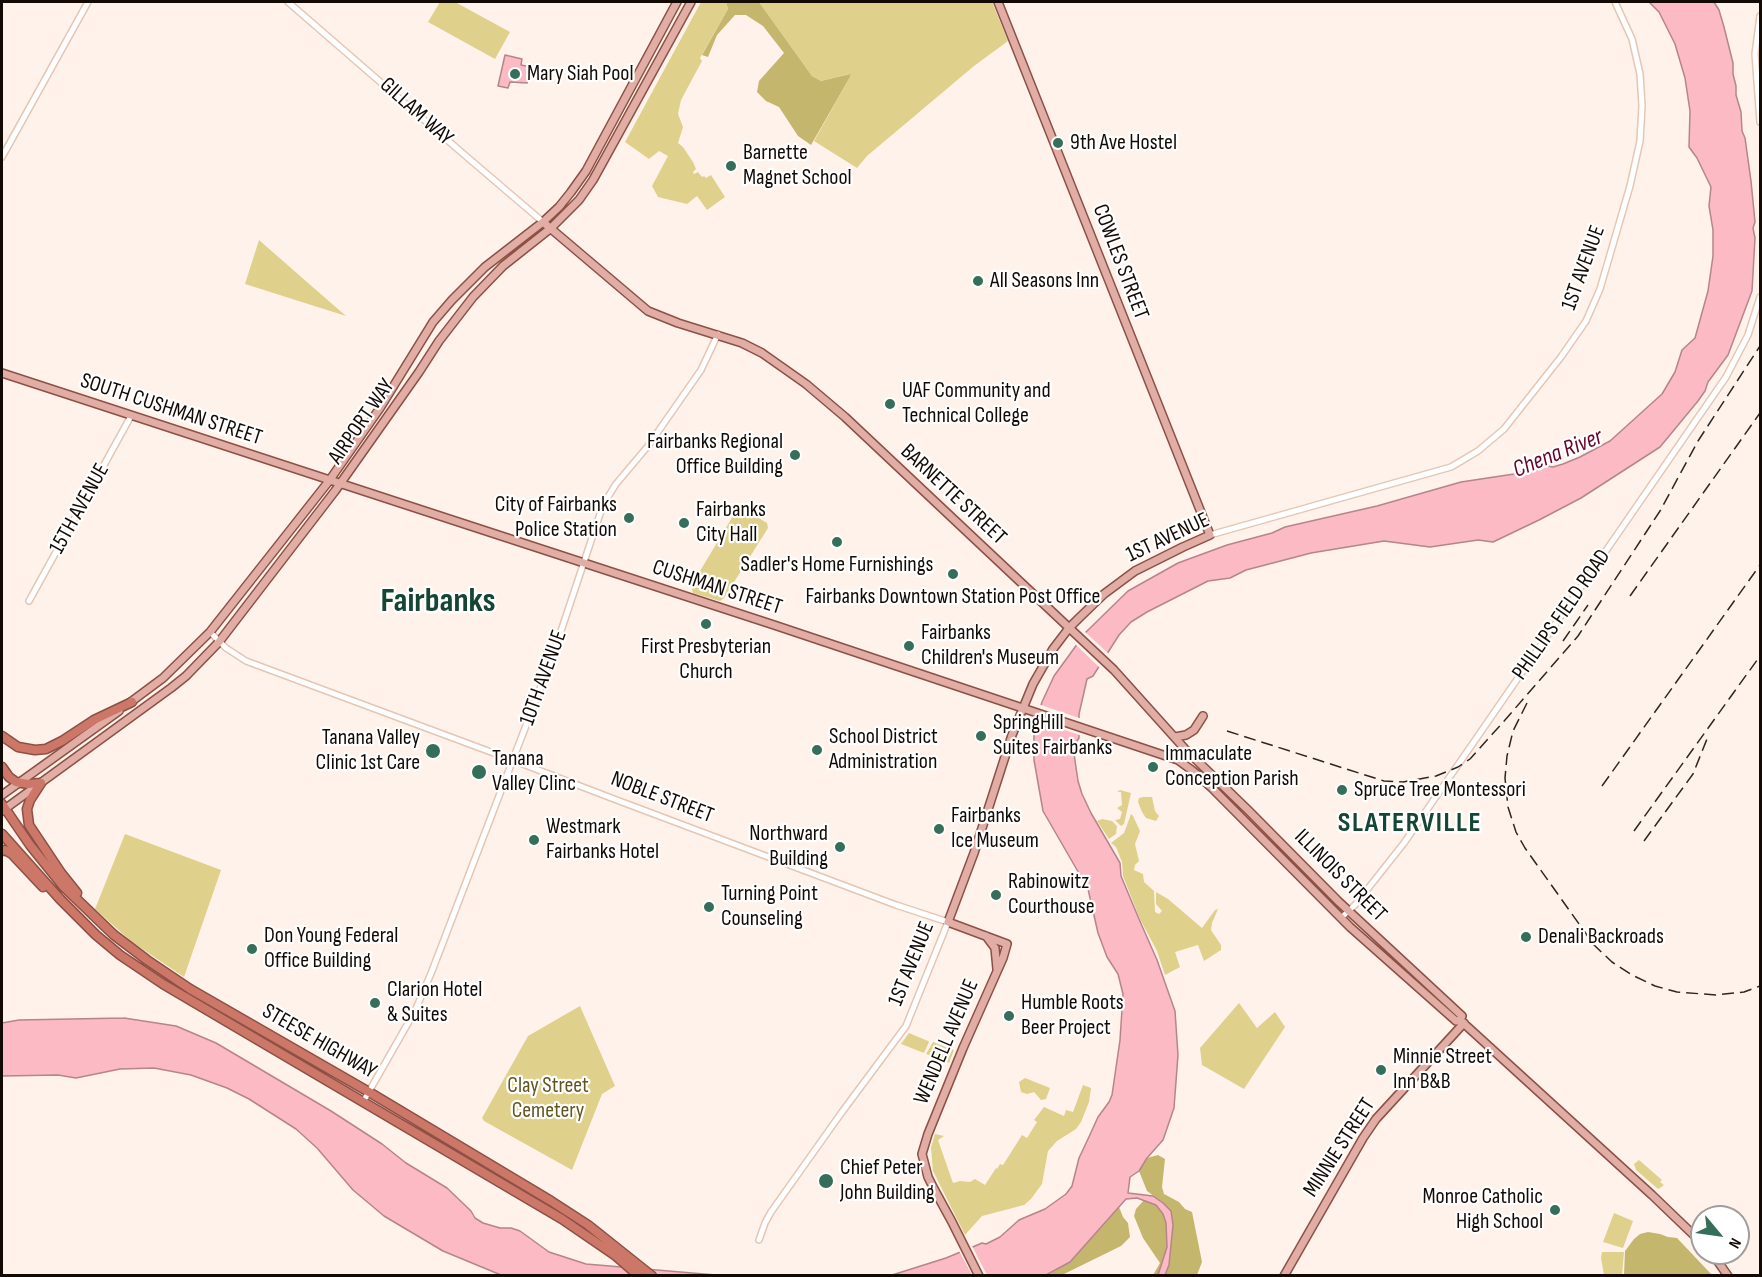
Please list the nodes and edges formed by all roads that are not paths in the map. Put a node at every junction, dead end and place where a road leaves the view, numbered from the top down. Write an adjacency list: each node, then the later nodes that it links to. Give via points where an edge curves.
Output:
1 (88, 2): 9 (street)
2 (288, 2): 10 (street, GILLAM WAY)
3 (678, 2): 10 (main road, AIRPORT WAY, via 586,171)
4 (691, 2): 11 (main road, AIRPORT WAY, via 593,180)
5 (998, 2): 18 (main road, COWLES STREET)
6 (1616, 2): 18 (street, 1ST AVENUE, via 1632,39 1640,74 1640,141 1600,289 1586,321 1561,357 1504,429 1457,464)
7 (1761, 16): 8 (street, via 1755,54)
8 (1761, 122)
9 (2, 157)
10 (543, 222): 11 (main road, BARNETTE STREET); 16 (main road, AIRPORT WAY, via 484,267 433,322)
11 (551, 228): 13 (main road, BARNETTE STREET, via 648,311); 17 (main road, AIRPORT WAY, via 503,266 473,297)
12 (1761, 297): 39 (street, PHILLIPS FIELD ROAD, via 1748,335 1726,377 1404,843)
13 (718, 334): 19 (street, 10TH AVENUE, via 701,370 609,494); 21 (main road, BARNETTE STREET, via 762,353 806,384)
14 (2, 373): 15 (main road, SOUTH CUSHMAN STREET)
15 (131, 416): 16 (main road, SOUTH CUSHMAN STREET); 20 (street, 15TH AVENUE)
16 (329, 481): 17 (main road, CUSHMAN STREET); 22 (main road, AIRPORT WAY)
17 (341, 484): 19 (main road, CUSHMAN STREET); 23 (main road, AIRPORT WAY)
18 (1210, 535): 21 (main road, 1ST AVENUE, via 1135,571)
19 (583, 563): 25 (main road, CUSHMAN STREET); 31 (street, 10TH AVENUE)
20 (29, 601)
21 (1069, 628): 25 (main road, 1ST AVENUE, via 1042,666); 29 (main road, BARNETTE STREET)
22 (210, 632): 23 (street, NOBLE STREET); 24 (main road, AIRPORT WAY)
23 (219, 642): 31 (street, NOBLE STREET, via 246,661); 34 (main road, AIRPORT WAY, via 171,688)
24 (132, 702): 28 (highway, via 46,749 18,747); 33 (main road, AIRPORT WAY)
25 (1026, 710): 27 (main road, CUSHMAN STREET); 42 (main road, 1ST AVENUE, via 1012,735)
26 (1203, 717): 29 (main road, via 1194,730)
27 (1092, 732): 40 (main road, ILLINOIS STREET, via 1185,765)
28 (2, 736)
29 (1175, 737): 30 (main road, BARNETTE STREET)
30 (1192, 755): 39 (main road, ILLINOIS STREET)
31 (513, 760): 42 (street, NOBLE STREET); 48 (street, 10TH AVENUE, via 425,990)
32 (2, 767): 33 (highway)
33 (19, 783): 34 (highway); 35 (main road, AIRPORT WAY)
34 (41, 783): 36 (main road, AIRPORT WAY); 41 (highway, via 27,809 29,825)
35 (2, 795)
36 (3, 808): 41 (highway, STEESE HIGHWAY, via 63,886)
37 (2, 834): 43 (highway, STEESE HIGHWAY)
38 (2, 851): 43 (highway, via 12,854 59,905)
39 (1348, 911): 40 (street, PHILLIPS FIELD ROAD); 47 (main road, ILLINOIS STREET, via 1462,1016)
40 (1341, 918): 47 (main road, ILLINOIS STREET, via 1456,1021)
41 (99, 922): 48 (highway, STEESE HIGHWAY, via 190,988)
42 (948, 922): 44 (main road, NOBLE STREET); 51 (street, 1ST AVENUE, via 906,1026 771,1212)
43 (96, 935): 49 (highway, STEESE HIGHWAY, via 163,984)
44 (986, 936): 45 (main road, NOBLE STREET); 46 (main road, via 996,951)
45 (1007, 944): 46 (main road, WENDELL AVENUE)
46 (997, 969): 54 (main road, WENDELL AVENUE, via 922,1155 931,1183)
47 (1462, 1022): 50 (main road, ILLINOIS STREET); 55 (main road, MINNIE STREET, via 1376,1119)
48 (369, 1092): 49 (street, 10TH AVENUE); 53 (highway, STEESE HIGHWAY, via 551,1201)
49 (363, 1102): 52 (highway, STEESE HIGHWAY, via 561,1219)
50 (1690, 1232)
51 (759, 1240)
52 (639, 1275)
53 (652, 1275)
54 (979, 1275)
55 (1284, 1275)

